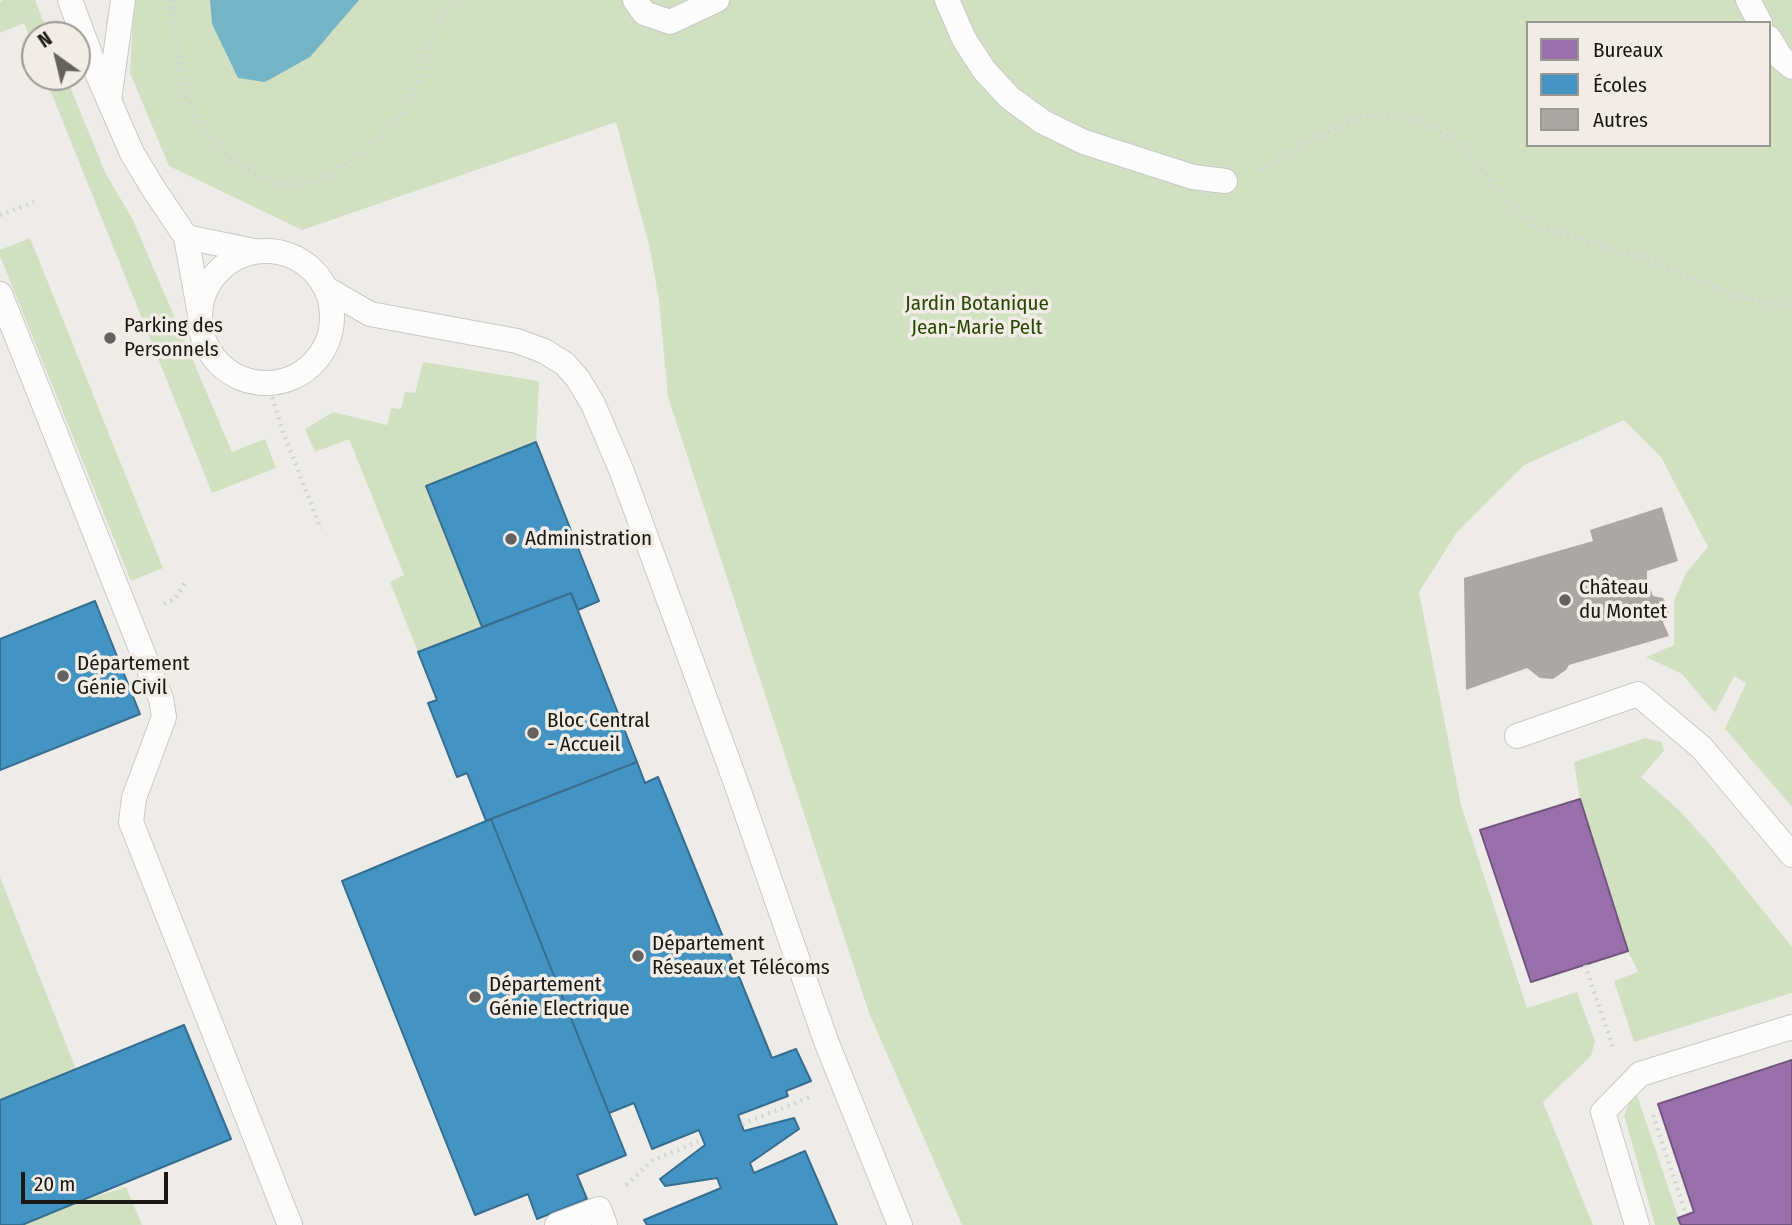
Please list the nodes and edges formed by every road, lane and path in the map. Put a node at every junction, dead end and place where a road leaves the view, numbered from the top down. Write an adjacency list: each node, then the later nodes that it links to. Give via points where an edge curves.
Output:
1 (70, 0): 12 (lane)
2 (123, 0): 12 (lane)
3 (171, 0): 4 (path, via 183,91 201,125 230,158 264,180 294,187 361,155 398,120 415,89 440,18)
4 (457, 0)
5 (635, 0): 6 (lane, via 644,13 670,22)
6 (717, 0)
7 (947, 0): 13 (lane, via 984,70 1010,98 1043,122 1084,142 1193,177)
8 (1748, 0): 9 (lane)
9 (1759, 21)
10 (1771, 41): 11 (lane)
11 (1792, 67)
12 (109, 100): 16 (lane, via 132,153)
13 (1225, 181): 20 (path, via 1247,179 1360,116 1396,115 1426,124 1457,142 1517,212 1537,226 1653,261 1728,294)
14 (34, 202): 15 (path)
15 (0, 215)
16 (187, 237): 17 (lane); 21 (lane)
17 (256, 251): 18 (lane, via 298,258 315,271); 21 (lane, via 235,258 218,271 205,290)
18 (327, 289): 22 (lane); 23 (lane, via 333,310)
19 (0, 294): 39 (lane, via 161,699 164,717 134,799 131,822)
20 (1792, 307)
21 (200, 311): 24 (lane, via 201,334 211,355 226,371)
22 (370, 314): 23 (lane); 42 (lane, via 517,341 544,351 565,364 593,404 627,485 826,1041)
23 (323, 352): 24 (lane, via 310,368)
24 (268, 384): 25 (path)
25 (321, 528)
26 (185, 583): 27 (path)
27 (175, 599)
28 (1517, 736): 29 (lane, via 1638,694 1702,748)
29 (1792, 855)
30 (1585, 965): 31 (path)
31 (1602, 1014)
32 (1792, 1027): 33 (lane)
33 (1640, 1074): 38 (path); 43 (lane, via 1603,1112)
34 (790, 1105): 35 (path)
35 (742, 1124)
36 (702, 1140): 37 (path)
37 (653, 1160)
38 (1686, 1214)
39 (290, 1225)
40 (557, 1225): 41 (lane, via 598,1209)
41 (605, 1225)
42 (900, 1225)
43 (1637, 1225)

